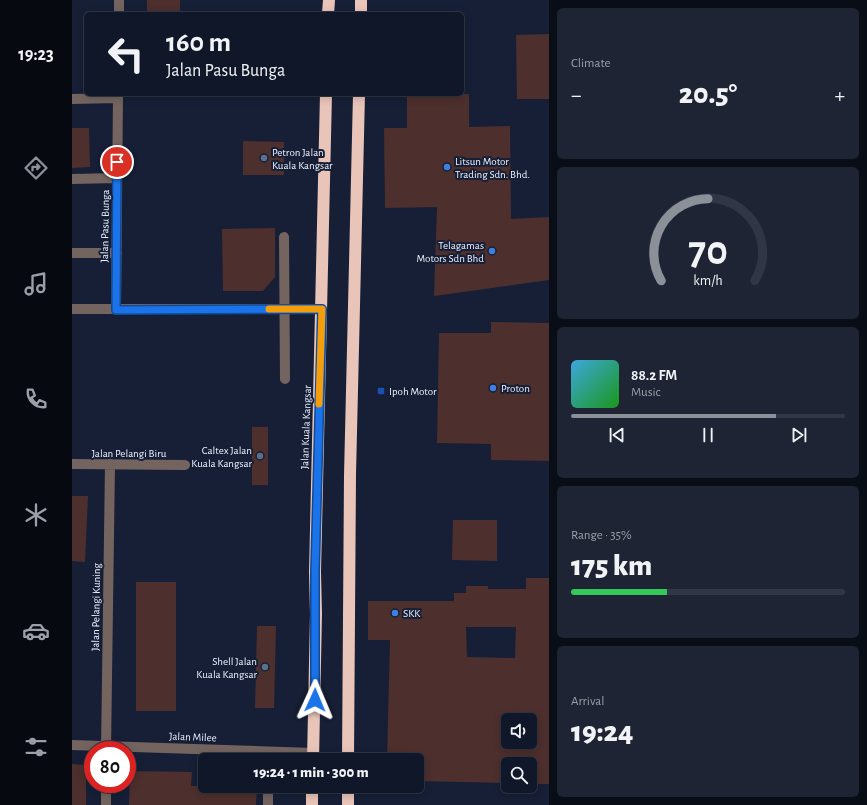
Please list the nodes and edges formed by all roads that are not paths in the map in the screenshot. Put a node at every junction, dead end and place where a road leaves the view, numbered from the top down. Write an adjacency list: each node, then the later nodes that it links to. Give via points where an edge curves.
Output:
1 (119, 0): 4 (street)
2 (329, 0): 5 (highway)
3 (361, 0): 6 (highway)
4 (119, 12)
5 (328, 12)
6 (361, 12)
7 (118, 96): 10 (street); 11 (street, Jalan Pasu Bunga)
8 (326, 96): 18 (highway, Jalan Kuala Kangsar)
9 (359, 96): 30 (highway, via 350,475)
10 (72, 99)
11 (117, 178): 12 (street); 15 (street, Jalan Pasu Bunga)
12 (72, 179)
13 (284, 237): 17 (street)
14 (72, 253): 15 (street)
15 (117, 253): 19 (street, Jalan Pasu Bunga)
16 (72, 309): 19 (street)
17 (285, 309): 18 (street); 19 (street); 20 (street)
18 (322, 309): 29 (highway, Jalan Kuala Kangsar)
19 (116, 310)
20 (286, 379)
21 (72, 464): 22 (street, Jalan Pelangi Biru)
22 (110, 464): 23 (street, Jalan Pelangi Biru); 24 (street, Jalan Pelangi Kuning)
23 (185, 465)
24 (106, 741)
25 (72, 745): 26 (street, Jalan Milee)
26 (84, 746)
27 (136, 749): 28 (street, Jalan Milee)
28 (207, 753)
29 (313, 753)
30 (348, 753)
31 (106, 793): 35 (street)
32 (268, 793): 36 (street)
33 (312, 793): 37 (highway)
34 (348, 793): 38 (highway)
35 (106, 805)
36 (268, 805)
37 (312, 805)
38 (348, 805)

